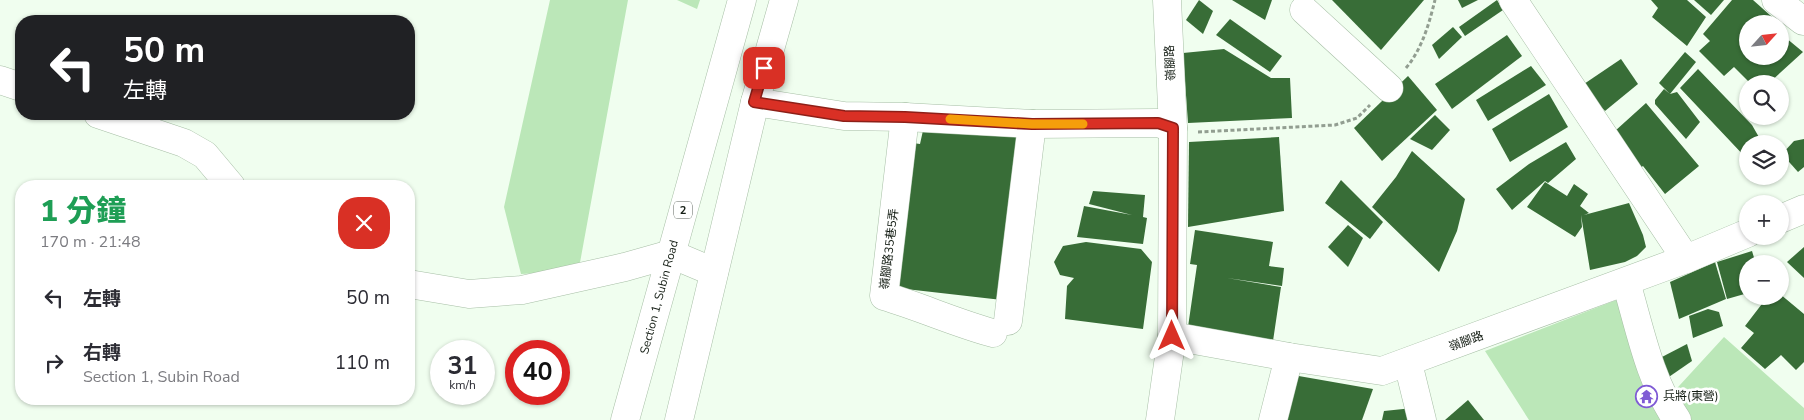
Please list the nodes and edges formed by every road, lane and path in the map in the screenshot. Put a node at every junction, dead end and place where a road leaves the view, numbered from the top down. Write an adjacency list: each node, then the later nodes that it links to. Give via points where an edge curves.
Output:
1 (742, 0): 22 (street, Section 1, Subin Road / 2)
2 (784, 0): 13 (street)
3 (1167, 0): 17 (street, 嶺腳路)
4 (1435, 0): 12 (path, via 1414,59)
5 (1513, 0): 23 (street)
6 (1776, 0): 9 (street)
7 (1797, 0): 9 (street)
8 (1304, 10): 12 (street)
9 (1804, 22)
10 (0, 80): 11 (street)
11 (15, 85)
12 (1389, 88): 17 (path, via 1357,118 1335,125 1188,132)
13 (754, 102): 14 (street, via 844,116); 24 (street)
14 (905, 117): 16 (street); 16 (street, 嶺腳路35巷5弄, via 884,296 965,326 1000,327)
15 (116, 120): 18 (street, via 184,143 205,155)
16 (1032, 124): 17 (street, via 1158,123)
17 (1173, 128): 27 (street, 嶺腳路)
18 (226, 180)
19 (1804, 209): 20 (street)
20 (1789, 215)
21 (1739, 237): 23 (street, 嶺腳路)
22 (671, 254): 24 (street); 26 (street, via 522,290 469,294); 30 (street, Section 1, Subin Road / 2)
23 (1686, 259): 25 (street, 嶺腳路)
24 (714, 272): 31 (street)
25 (1626, 282): 29 (street, 嶺腳路); 35 (street, via 1655,382)
26 (415, 285)
27 (1172, 336): 28 (street, 嶺腳路); 32 (street, 嶺腳路)
28 (1289, 357): 29 (street, 嶺腳路, via 1382,371); 33 (street)
29 (1408, 363): 34 (street)
30 (625, 420)
31 (679, 420)
32 (1160, 420)
33 (1273, 420)
34 (1422, 420)
35 (1677, 420)

